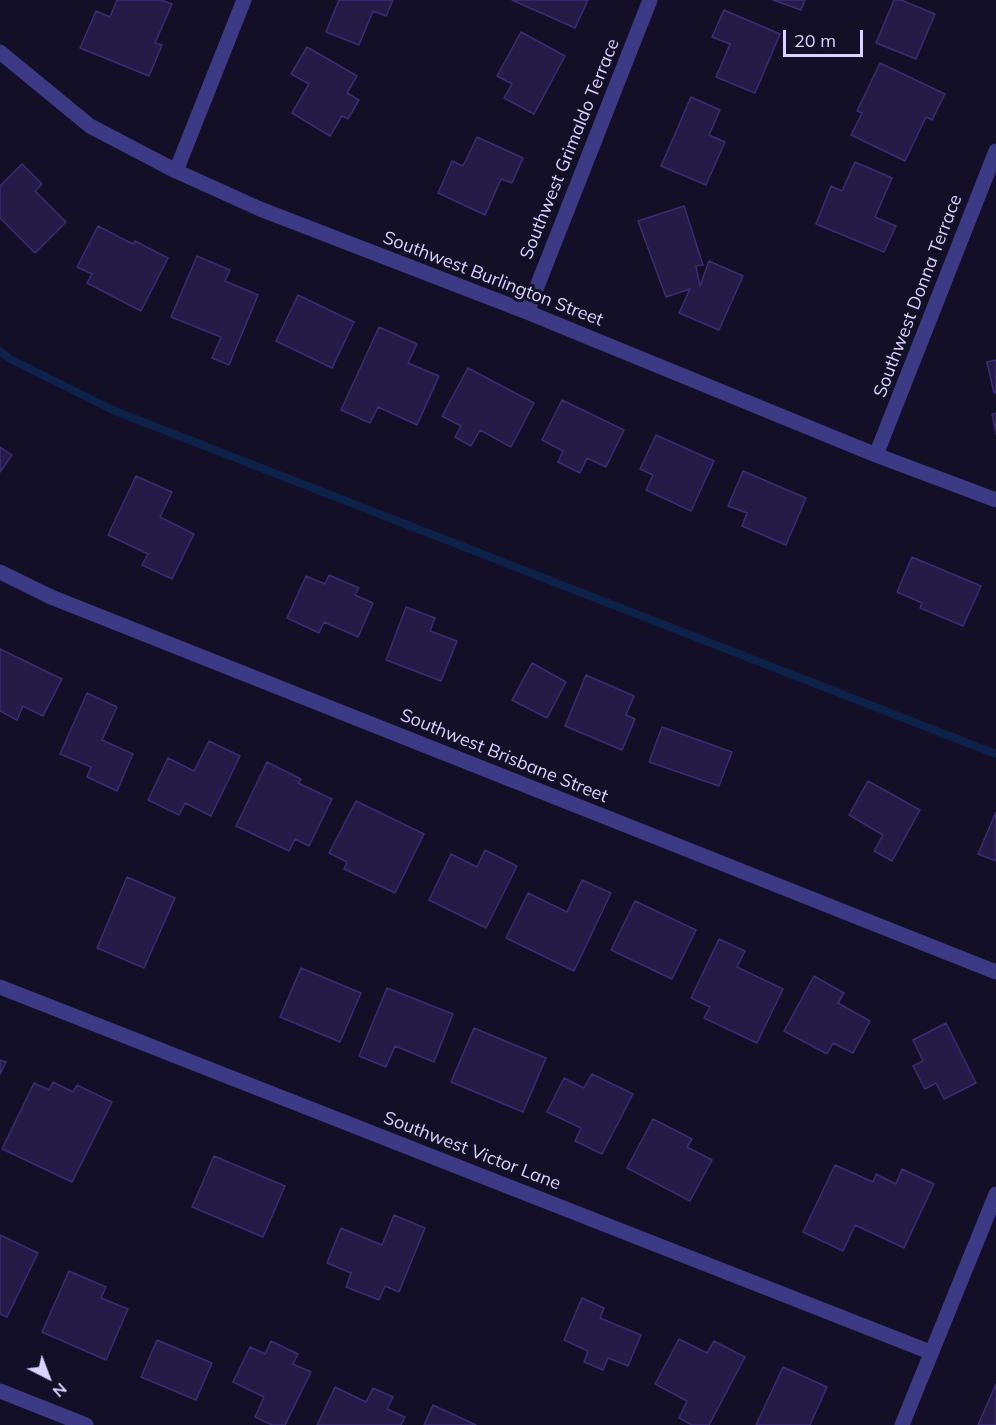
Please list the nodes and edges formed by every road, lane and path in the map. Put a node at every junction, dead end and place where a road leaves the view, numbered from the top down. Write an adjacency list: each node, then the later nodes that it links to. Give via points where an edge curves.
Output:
1 (244, 0): 5 (street)
2 (650, 0): 6 (street, Southwest Grimaldo Terrace)
3 (0, 52): 5 (street, Southwest Burlington Street, via 90,126)
4 (996, 151): 7 (street, Southwest Donna Terrace)
5 (176, 171): 6 (street, Southwest Burlington Street, via 260,209)
6 (527, 312): 7 (street, Southwest Burlington Street)
7 (876, 455): 8 (street, Southwest Burlington Street)
8 (996, 500)
9 (0, 572): 10 (street, Southwest Brisbane Street, via 62,601)
10 (996, 972)
11 (0, 987): 13 (street, Southwest Victor Lane)
12 (996, 1194): 13 (street)
13 (930, 1352): 16 (street)
14 (0, 1391): 15 (street)
15 (86, 1425)
16 (902, 1425)

